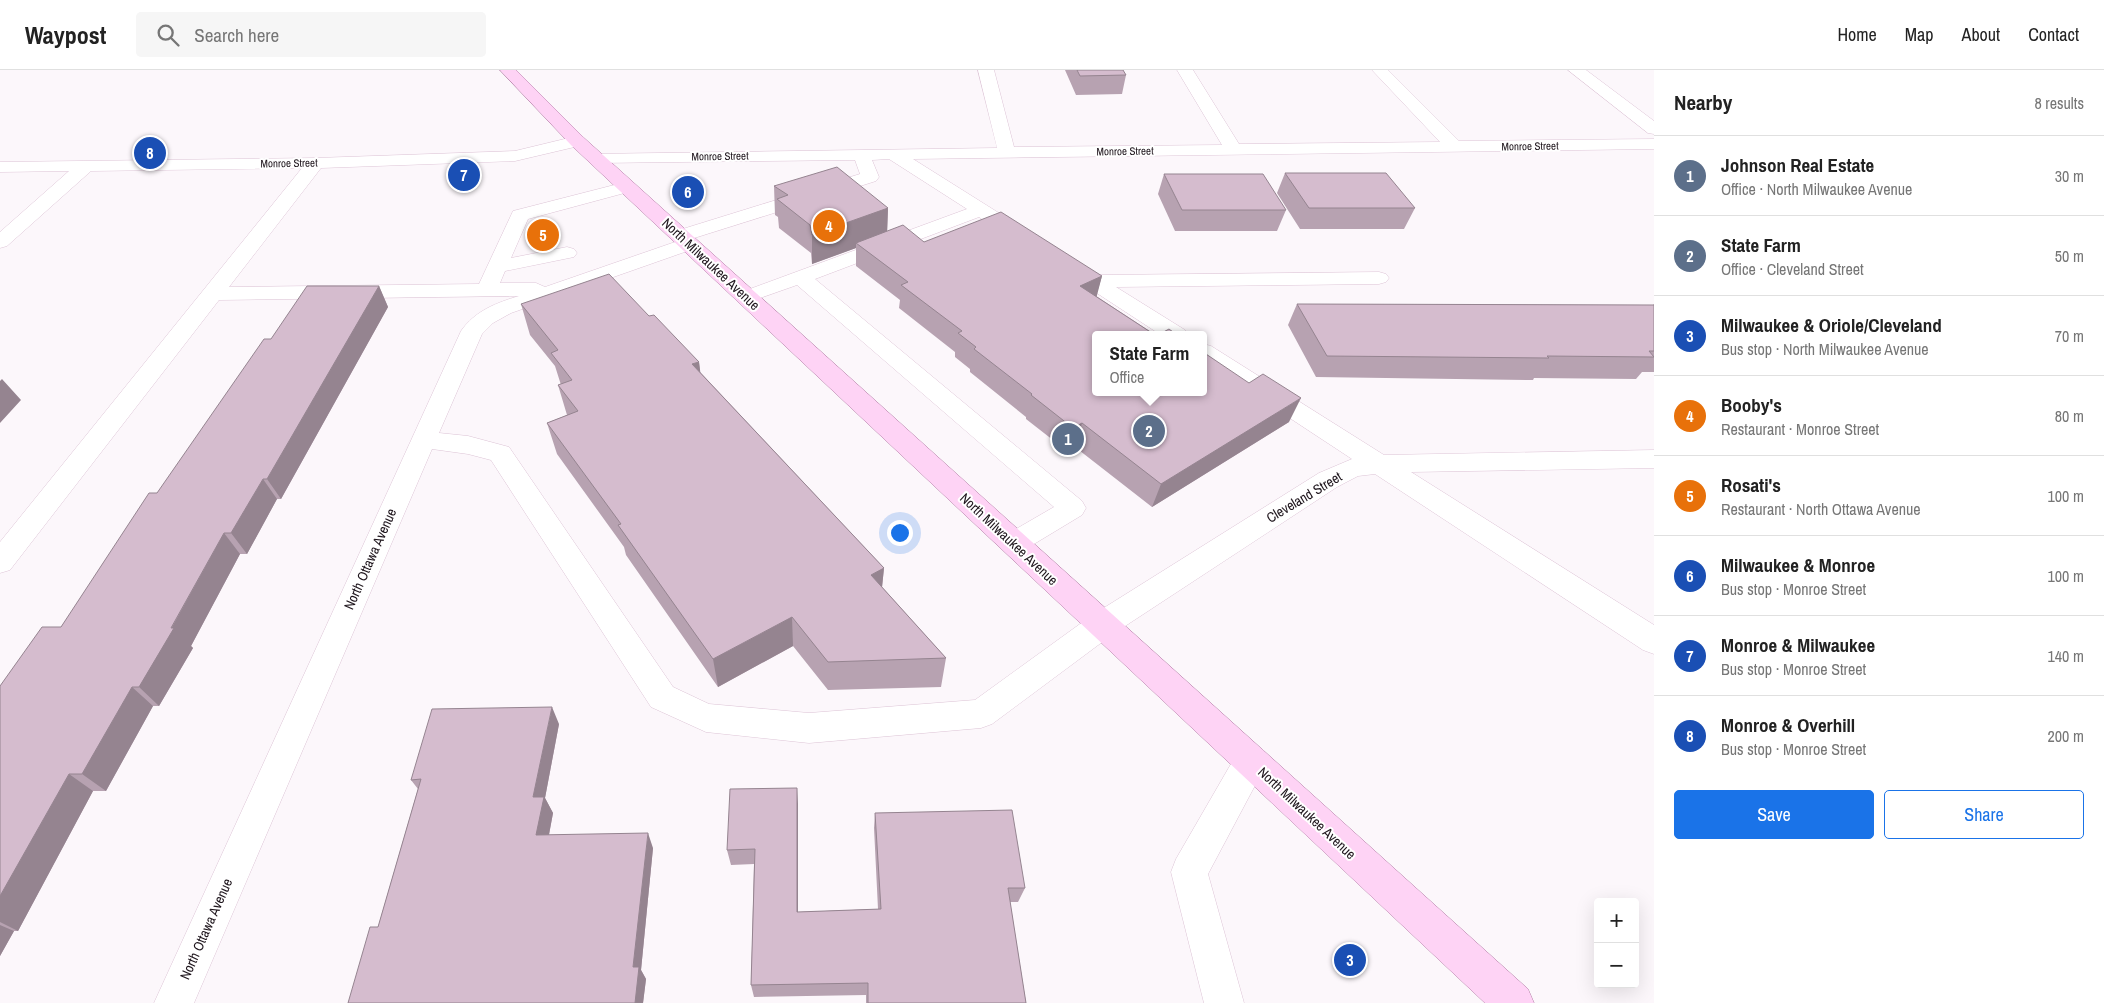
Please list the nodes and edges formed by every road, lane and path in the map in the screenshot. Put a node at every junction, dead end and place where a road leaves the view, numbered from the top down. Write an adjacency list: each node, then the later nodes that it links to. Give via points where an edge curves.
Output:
1 (508, 70): 9 (main road, North Milwaukee Avenue)
2 (986, 70): 11 (street)
3 (1185, 70): 10 (street)
4 (1380, 70): 8 (street)
5 (1576, 70): 6 (street)
6 (1654, 129)
7 (1654, 144): 8 (street, Monroe Street)
8 (1454, 146): 10 (street, Monroe Street)
9 (586, 150): 13 (street, Monroe Street); 14 (street, Monroe Street, via 515,156); 17 (main road, North Milwaukee Avenue)
10 (1234, 150): 11 (street, Monroe Street)
11 (1007, 152): 12 (street, Monroe Street)
12 (893, 154): 13 (street, Monroe Street); 19 (street)
13 (862, 155): 21 (street, North Ottawa Avenue, via 870,177)
14 (316, 163): 15 (street, Monroe Street); 30 (street)
15 (86, 166): 16 (street, Monroe Street); 22 (street)
16 (0, 167)
17 (626, 186): 20 (street); 21 (main road, North Milwaukee Avenue)
18 (528, 194): 20 (street)
19 (981, 210): 25 (street); 27 (street)
20 (520, 215): 24 (street)
21 (684, 240): 29 (street, North Ottawa Avenue); 31 (main road, North Milwaukee Avenue)
22 (0, 242)
23 (567, 253): 24 (street)
24 (497, 267): 28 (street)
25 (800, 277): 31 (street); 37 (street, via 1072,508)
26 (1379, 278): 27 (street)
27 (1093, 281): 32 (street)
28 (488, 289): 29 (street); 30 (street)
29 (558, 289): 34 (street, North Ottawa Avenue, via 503,308 485,318 472,331)
30 (213, 294): 38 (street)
31 (746, 296): 37 (main road, North Milwaukee Avenue)
32 (1171, 331)
33 (1207, 354): 36 (street)
34 (424, 439): 39 (street, Cleveland Street, via 500,453 662,697 706,718 809,728 982,714); 42 (street, North Ottawa Avenue)
35 (1654, 459): 36 (street, Cleveland Street)
36 (1380, 464): 39 (street, Cleveland Street, via 1353,468 1328,480); 40 (street)
37 (1014, 543): 39 (main road, North Milwaukee Avenue)
38 (0, 562)
39 (1102, 625): 41 (main road, North Milwaukee Avenue)
40 (1654, 641)
41 (1251, 761): 43 (street, via 1189,872); 44 (main road, North Milwaukee Avenue)
42 (174, 1003)
43 (1224, 1003)
44 (1514, 1003)

